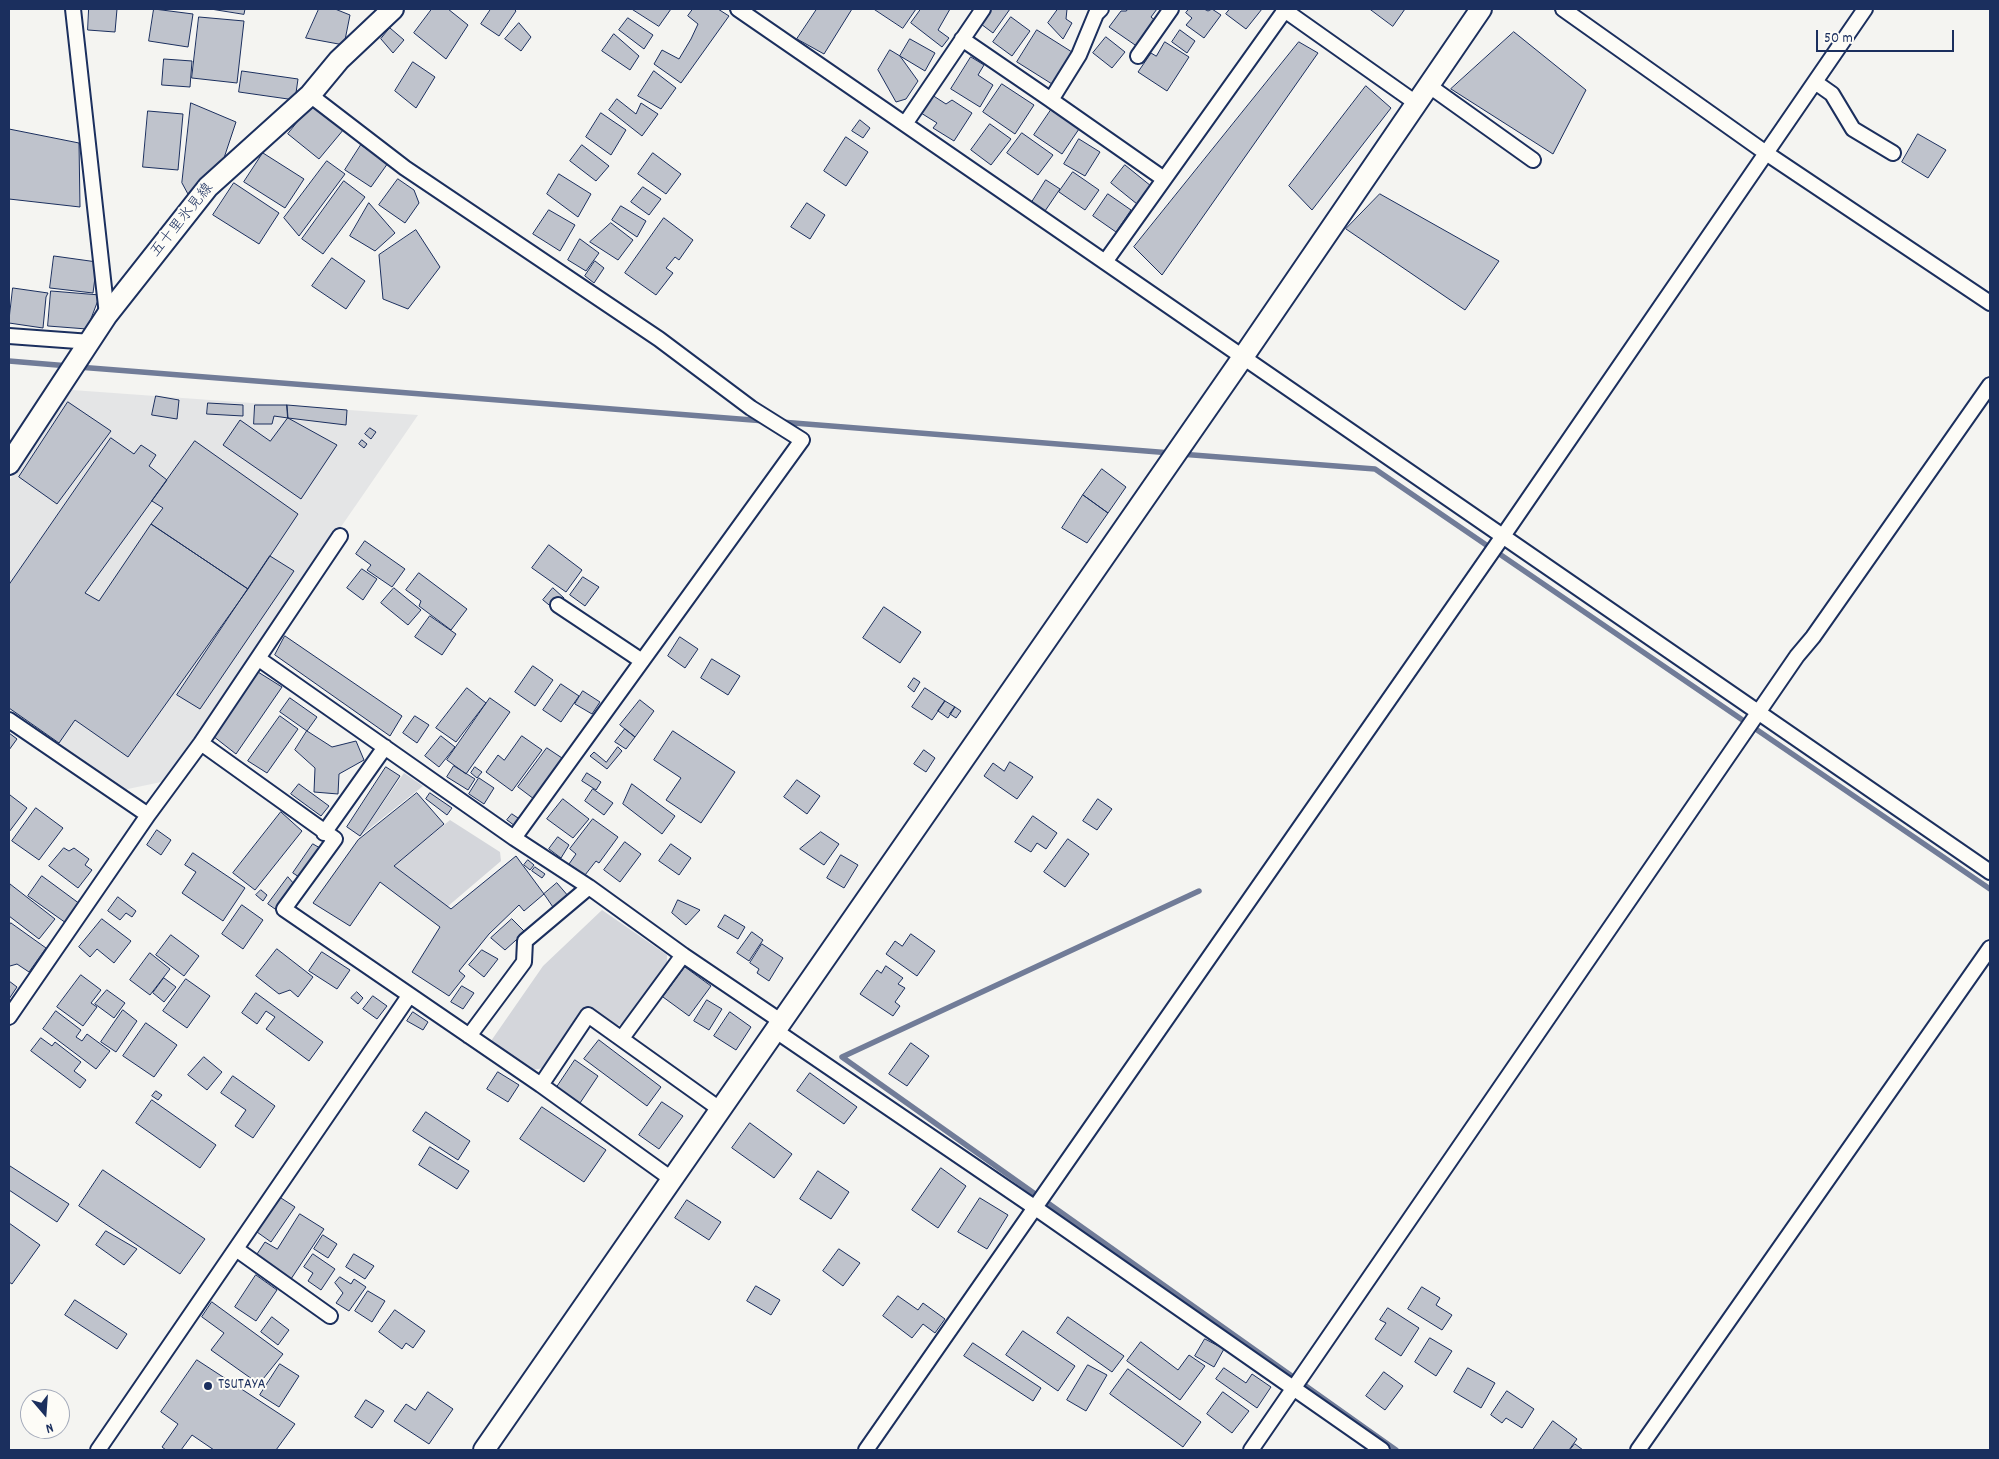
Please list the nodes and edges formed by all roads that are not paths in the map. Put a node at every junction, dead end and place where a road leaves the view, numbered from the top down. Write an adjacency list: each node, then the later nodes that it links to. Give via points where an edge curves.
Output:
1 (73, 9): 25 (street)
2 (393, 9): 15 (street, 五十里氷見線, via 339,60)
3 (738, 9): 18 (street)
4 (983, 9): 11 (street)
5 (1100, 9): 16 (street, via 1079,55)
6 (1171, 9): 12 (street)
7 (1284, 9): 17 (street); 22 (street)
8 (1481, 9): 14 (street)
9 (1563, 9): 19 (street)
10 (1865, 9): 13 (street)
11 (962, 39): 16 (street); 18 (street)
12 (1138, 56)
13 (1815, 82): 19 (street); 20 (street, via 1832,94 1854,129)
14 (1428, 85): 17 (street); 21 (street)
15 (310, 95): 25 (street, 五十里氷見線, via 208,187); 35 (street, via 405,168 802,440)
16 (1052, 100): 22 (street)
17 (1416, 103): 28 (street)
18 (905, 124): 23 (street)
19 (1766, 153): 24 (street); 32 (street)
20 (1893, 153)
21 (1533, 160)
22 (1164, 179): 23 (street)
23 (1105, 262): 28 (street)
24 (1990, 303)
25 (107, 315): 27 (street, 五十里氷見線)
26 (9, 336): 27 (street)
27 (90, 342): 30 (street, 五十里氷見線)
28 (1243, 357): 32 (street); 49 (street)
29 (1990, 385): 36 (street)
30 (9, 464)
31 (340, 536): 34 (street)
32 (1503, 536): 36 (street); 55 (street)
33 (558, 605): 35 (street)
34 (259, 659): 38 (street); 39 (street)
35 (642, 661): 42 (street)
36 (1758, 712): 43 (street); 58 (street)
37 (9, 720): 40 (street)
38 (201, 743): 40 (street); 41 (street)
39 (384, 746): 41 (street); 42 (street)
40 (148, 815): 48 (street)
41 (324, 833): 47 (street, via 334,839 284,909)
42 (514, 838): 44 (street)
43 (1990, 872)
44 (589, 887): 46 (street); 50 (street, via 525,941 524,962)
45 (1990, 948): 64 (street)
46 (683, 954): 49 (street); 51 (street)
47 (409, 996): 50 (street); 56 (street)
48 (9, 1017)
49 (779, 1026): 53 (street); 55 (street)
50 (469, 1036): 52 (street)
51 (622, 1038): 52 (street, via 588,1015); 53 (street)
52 (541, 1085): 54 (street)
53 (721, 1110): 54 (street)
54 (673, 1180): 60 (street)
55 (1034, 1207): 58 (street); 61 (street)
56 (236, 1249): 57 (street); 59 (street)
57 (330, 1316)
58 (1294, 1388): 62 (street); 63 (street)
59 (98, 1450)
60 (484, 1450)
61 (866, 1450)
62 (1250, 1450)
63 (1382, 1450)
64 (1638, 1450)

